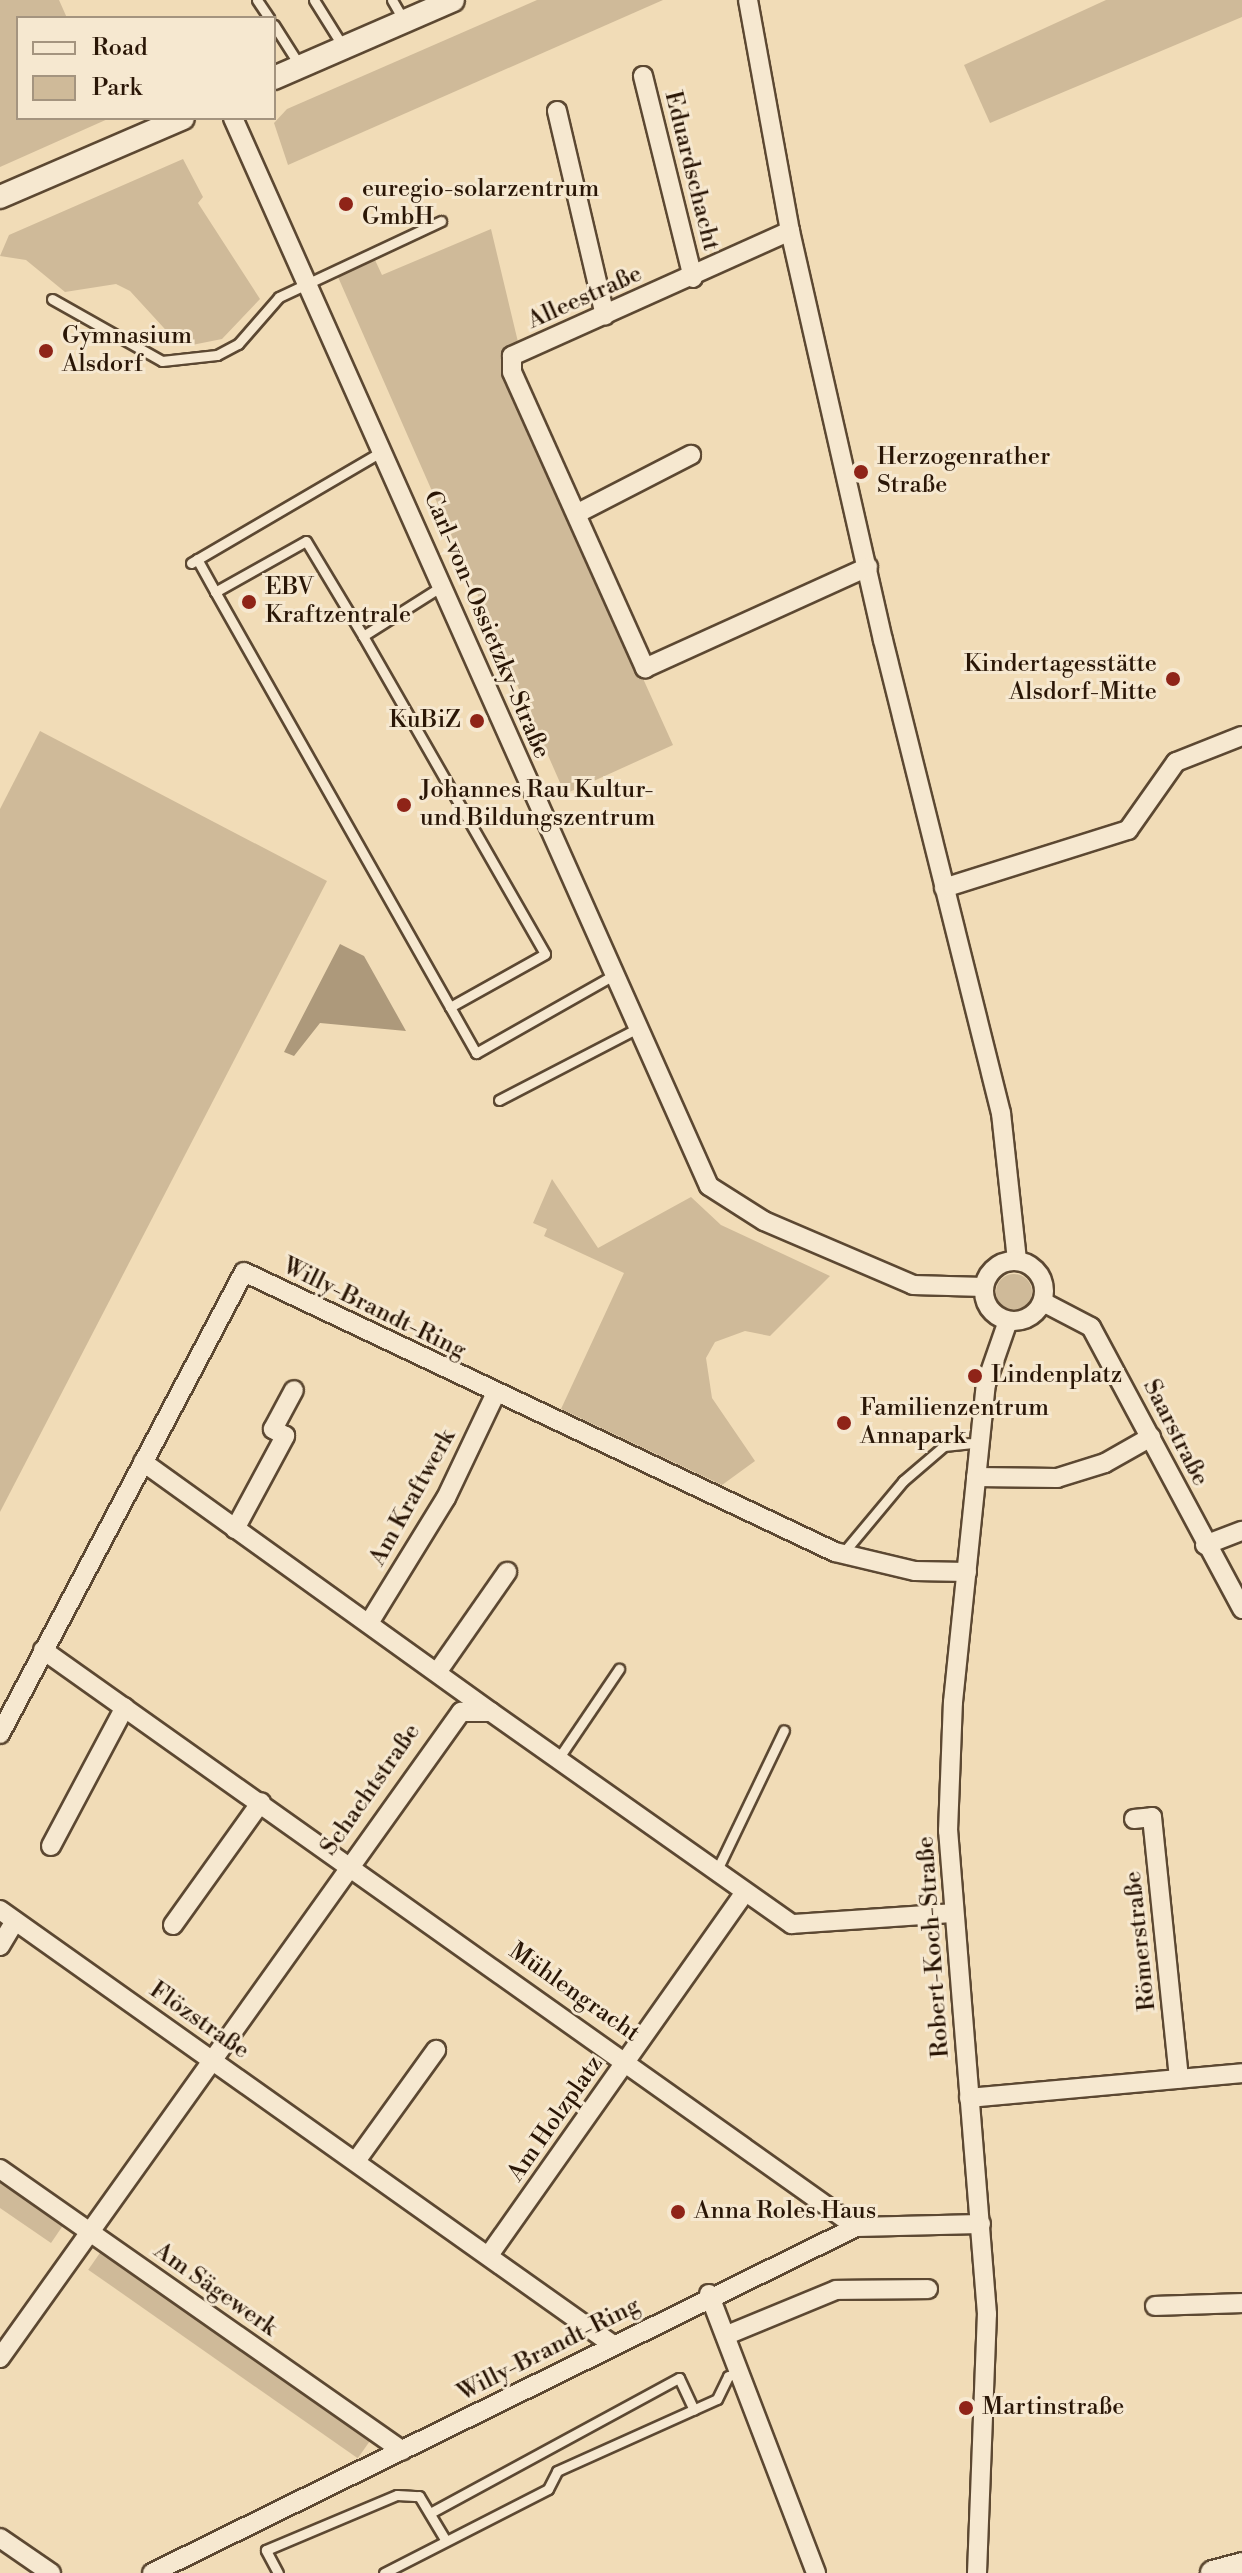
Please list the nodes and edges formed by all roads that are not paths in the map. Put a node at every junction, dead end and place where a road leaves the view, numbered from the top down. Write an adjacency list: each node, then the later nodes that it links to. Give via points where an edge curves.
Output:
1 (314, 0): 7 (lane)
2 (392, 0): 5 (lane)
3 (453, 0): 5 (street)
4 (748, 0): 16 (street)
5 (404, 21): 7 (street)
6 (276, 28): 8 (lane)
7 (344, 48): 8 (street)
8 (300, 66): 10 (street)
9 (643, 76): 17 (street, Eduardschacht)
10 (276, 77)
11 (557, 111): 20 (street)
12 (178, 120): 14 (street)
13 (234, 120): 18 (street, Carl-von-Ossietzky-Straße)
14 (0, 197)
15 (441, 221): 18 (lane)
16 (790, 231): 17 (street, Alleestraße); 24 (street)
17 (693, 278): 20 (street, Alleestraße)
18 (309, 281): 19 (lane, via 279,297 238,344 186,360 162,361); 21 (street, Carl-von-Ossietzky-Straße)
19 (52, 299)
20 (605, 315): 23 (street, Alleestraße, via 512,356 512,372)
21 (384, 450): 25 (street, Carl-von-Ossietzky-Straße); 26 (lane, via 194,561)
22 (691, 455): 23 (street)
23 (580, 512): 24 (street, Alleestraße, via 645,668)
24 (868, 567): 29 (street)
25 (442, 586): 27 (lane); 30 (street, Carl-von-Ossietzky-Straße)
26 (215, 592): 27 (lane, via 306,541); 31 (lane)
27 (363, 636): 31 (lane, via 545,954)
28 (1242, 736): 29 (street, via 1176,762 1128,830)
29 (944, 888): 34 (street, via 1001,1113)
30 (614, 975): 31 (lane, via 476,1053); 32 (street, Carl-von-Ossietzky-Straße)
31 (450, 1007)
32 (636, 1029): 33 (lane); 35 (street, Carl-von-Ossietzky-Straße, via 691,1157 709,1186 734,1205 913,1285)
33 (499, 1100)
34 (1017, 1260): 35 (street, via 990,1272); 36 (street, via 1040,1274)
35 (984, 1287): 37 (street, via 994,1315)
36 (1043, 1302): 37 (street, via 1022,1321); 40 (street, Saarstraße, via 1091,1327)
37 (1008, 1321): 41 (street, Robert-Koch-Straße, via 989,1369)
38 (294, 1390): 44 (street, via 273,1429 285,1436)
39 (495, 1395): 42 (street, Willy-Brandt-Ring, via 244,1272); 47 (street, Willy-Brandt-Ring); 51 (street, Am Kraftwerk, via 446,1498)
40 (1151, 1437): 43 (street, via 1105,1463 1057,1478); 46 (street, Saarstraße)
41 (980, 1442): 43 (street, Robert-Koch-Straße); 47 (lane, via 944,1446 903,1481)
42 (143, 1462): 44 (street); 52 (street, Willy-Brandt-Ring)
43 (976, 1477): 49 (street, Robert-Koch-Straße)
44 (235, 1529): 51 (street)
45 (1242, 1531): 46 (street)
46 (1205, 1545): 50 (street, Saarstraße)
47 (842, 1554): 49 (street, Willy-Brandt-Ring, via 915,1571)
48 (507, 1572): 54 (street)
49 (967, 1572): 66 (street, Robert-Koch-Straße, via 953,1702)
50 (1242, 1609)
51 (369, 1623): 54 (street)
52 (43, 1650): 55 (street, Mühlengracht); 58 (street, Willy-Brandt-Ring)
53 (619, 1669): 59 (lane)
54 (438, 1671): 56 (street)
55 (125, 1707): 60 (street, Mühlengracht); 62 (street)
56 (491, 1712): 59 (street); 63 (street, Schachtstraße, via 461,1712 446,1723)
57 (784, 1730): 64 (lane)
58 (0, 1734)
59 (558, 1759): 64 (street)
60 (261, 1802): 63 (street, Mühlengracht); 68 (street)
61 (1134, 1819): 74 (street, Römerstraße, via 1152,1817)
62 (51, 1846)
63 (348, 1865): 71 (street, Schachtstraße); 72 (street, Mühlengracht)
64 (716, 1872): 65 (street)
65 (745, 1892): 66 (street, via 807,1928); 72 (street, Am Holzplatz)
66 (954, 1913): 75 (street, Robert-Koch-Straße)
67 (7, 1916): 69 (street, Flözstraße); 71 (street, Flözstraße)
68 (173, 1925)
69 (0, 1946)
70 (436, 2050): 76 (street)
71 (211, 2058): 76 (street, Flözstraße); 80 (street, Schachtstraße)
72 (628, 2059): 79 (street, Mühlengracht); 81 (street, Am Holzplatz)
73 (1242, 2073): 74 (street)
74 (1179, 2079): 75 (street)
75 (969, 2098): 78 (street, Robert-Koch-Straße)
76 (356, 2161): 81 (street, Flözstraße)
77 (0, 2169): 80 (street, Am Sägewerk)
78 (981, 2224): 79 (street, Willy-Brandt-Ring); 101 (street, Robert-Koch-Straße, via 987,2314)
79 (856, 2227): 83 (street, Willy-Brandt-Ring)
80 (88, 2230): 88 (street, Schachtstraße); 91 (street, Am Sägewerk)
81 (489, 2255): 87 (street, Flözstraße)
82 (928, 2289): 86 (street, via 836,2290)
83 (709, 2294): 86 (street); 87 (street, Willy-Brandt-Ring)
84 (1242, 2303): 85 (street)
85 (1155, 2306)
86 (727, 2335): 89 (street)
87 (613, 2345): 91 (street, Willy-Brandt-Ring)
88 (0, 2358)
89 (743, 2372): 90 (lane, via 728,2376 717,2399); 100 (street)
90 (694, 2410): 92 (lane, via 679,2378); 94 (lane, via 557,2471 548,2489)
91 (402, 2451): 97 (street, Willy-Brandt-Ring)
92 (432, 2512): 94 (lane); 98 (lane, via 419,2496 397,2495 266,2550)
93 (0, 2538): 96 (street)
94 (446, 2541): 99 (lane)
95 (1242, 2565): 102 (main road)
96 (51, 2573)
97 (152, 2573)
98 (278, 2573)
99 (384, 2573)
100 (816, 2573)
101 (977, 2573)
102 (1213, 2573)

